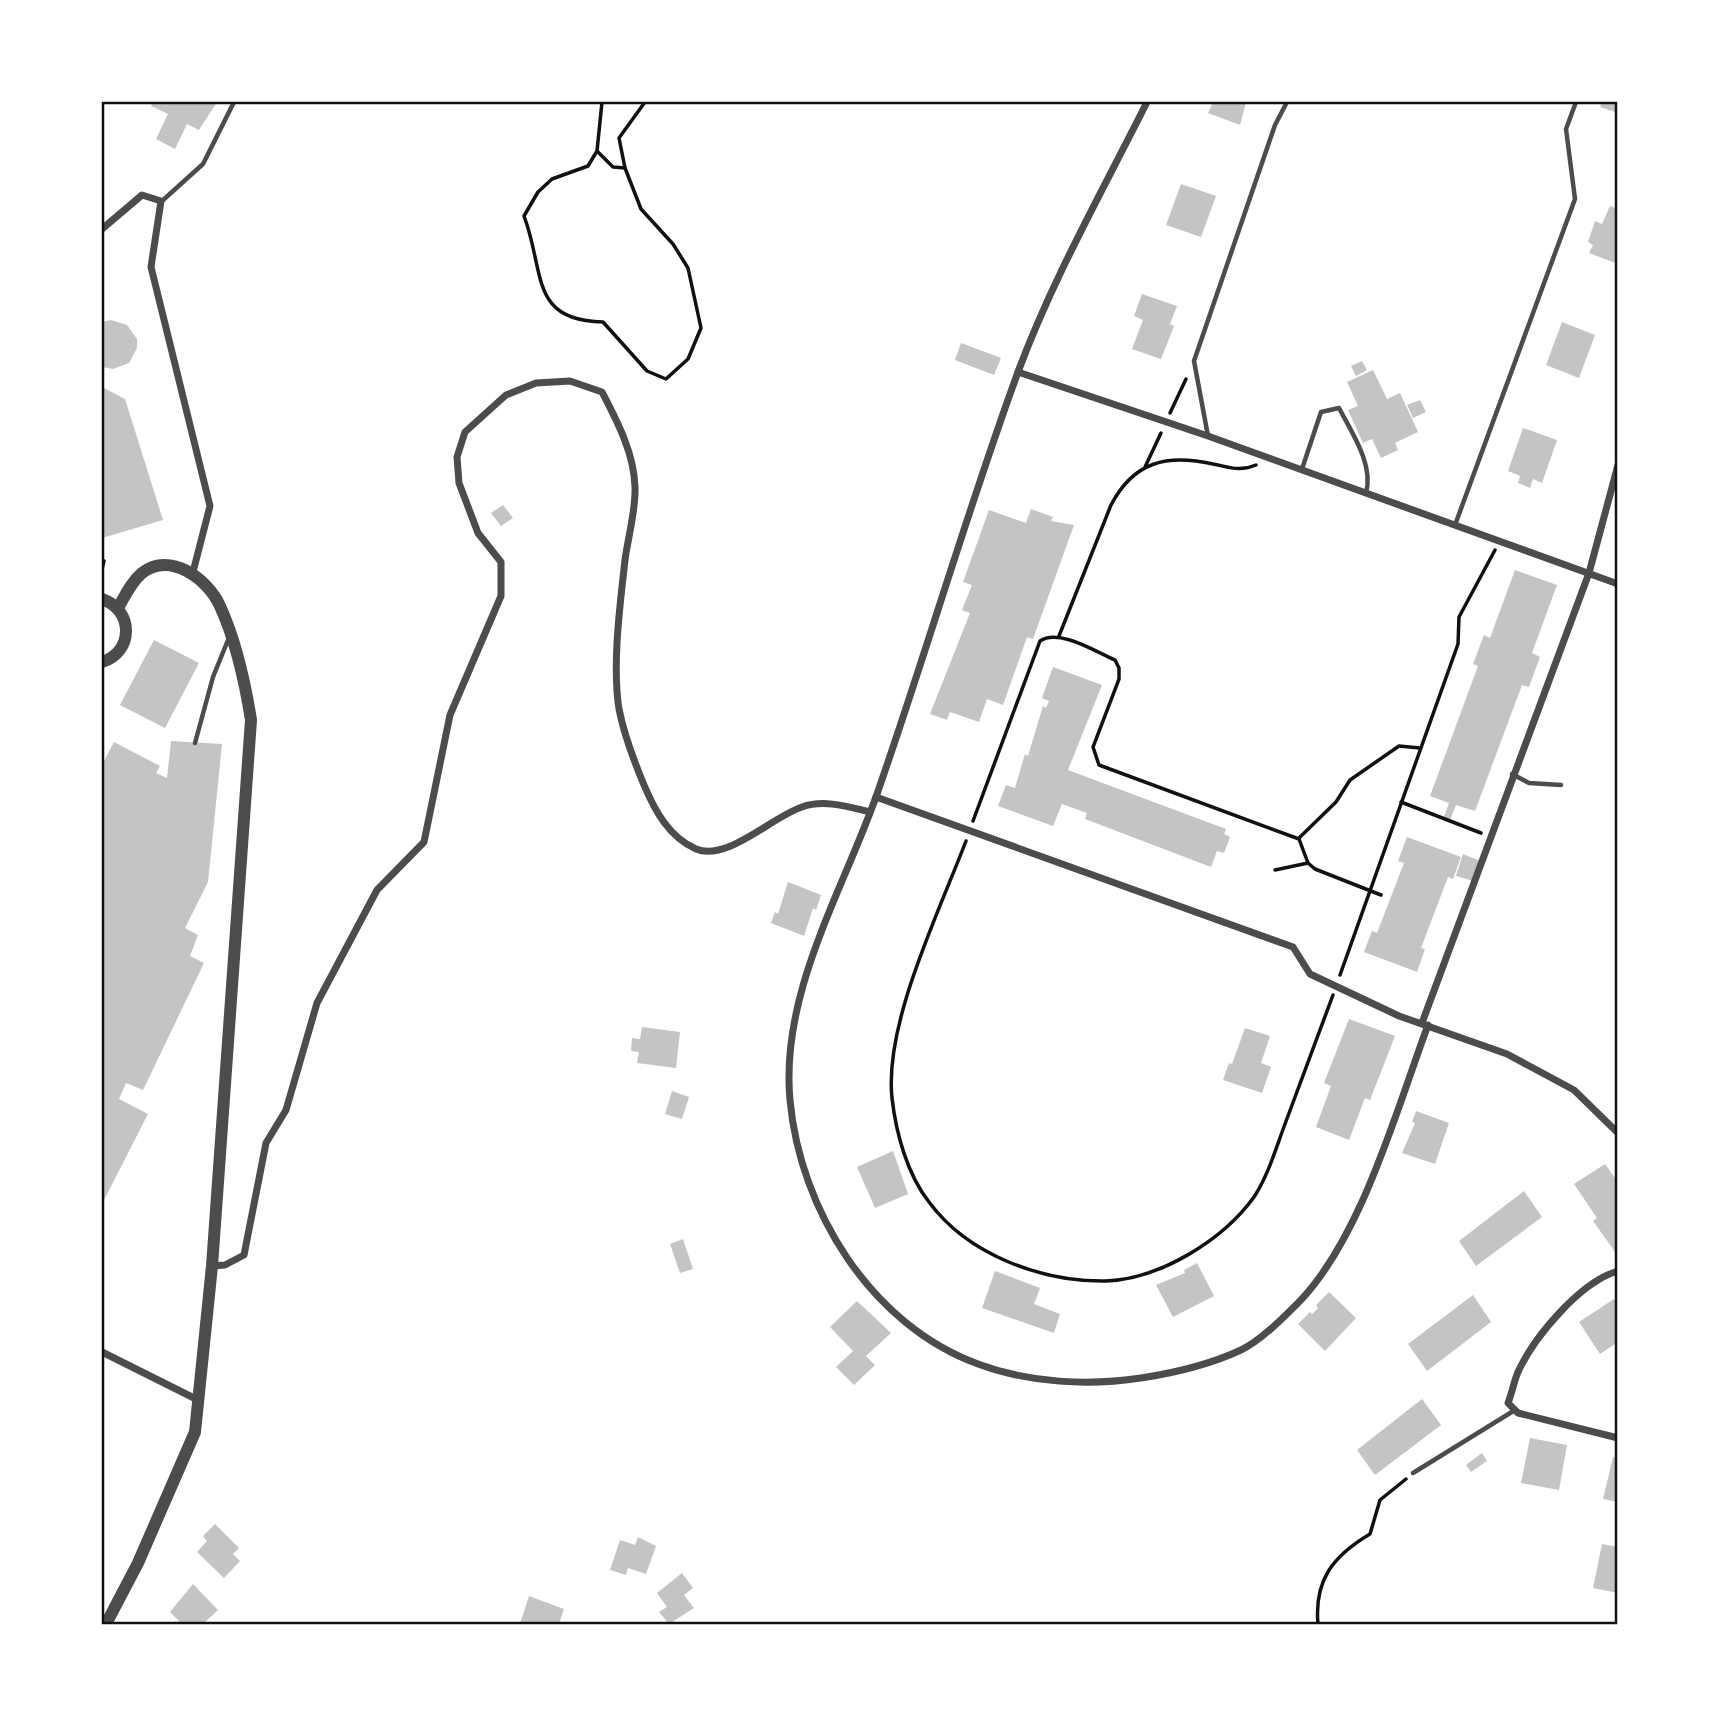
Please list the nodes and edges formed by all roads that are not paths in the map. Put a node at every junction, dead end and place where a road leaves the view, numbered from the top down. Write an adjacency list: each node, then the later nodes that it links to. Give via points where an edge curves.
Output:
1 (234, 102): 5 (lane, via 203,164)
2 (1147, 102): 7 (street, via 1046,302)
3 (1287, 102): 8 (lane, via 1275,125 1194,361)
4 (1576, 102): 12 (lane, via 1566,129 1575,199)
5 (161, 201): 6 (street, via 142,195); 13 (street, via 150,267 210,506)
6 (102, 229)
7 (1018, 372): 8 (street); 23 (street)
8 (1208, 436): 10 (street)
9 (1618, 465): 14 (street)
10 (1302, 470): 11 (street); 11 (lane, via 1321,412 1339,408 1370,480)
11 (1366, 493): 12 (street)
12 (1455, 525): 14 (street)
13 (193, 572): 17 (street, via 172,566 142,572); 18 (street, via 220,603)
14 (1589, 573): 15 (street); 21 (street)
15 (1618, 584)
16 (102, 599): 17 (street)
17 (118, 608): 19 (street, via 126,637)
18 (230, 636): 20 (lane); 27 (street, via 251,720)
19 (104, 664)
20 (195, 743)
21 (1512, 774): 22 (lane, via 1529,783); 25 (street)
22 (1561, 785)
23 (876, 797): 24 (street); 25 (street, via 1293,947 1310,974)
24 (870, 812): 25 (street, via 808,969 793,1031 789,1094 796,1142 811,1192 846,1258 887,1307 977,1364 1047,1380 1109,1383 1164,1375 1244,1349 1299,1303 1332,1257 1358,1209); 27 (street, via 828,804 804,806 721,849 698,850 669,830 652,805 619,708 618,615 635,487 623,432 602,392 570,381 536,383 506,395 465,432 457,457 458,483 478,533 501,562 501,596 450,715 424,842 377,890 317,1003 286,1110 266,1143 244,1255)
25 (1425, 1024): 26 (street, via 1507,1054 1574,1090)
26 (1618, 1133)
27 (212, 1266): 30 (street)
28 (1618, 1271): 31 (street, via 1582,1291 1546,1329 1518,1372 1508,1404)
29 (102, 1352): 30 (street)
30 (200, 1401): 34 (street, via 195,1432)
31 (1515, 1410): 32 (street); 33 (lane)
32 (1618, 1438)
33 (1413, 1473)
34 (106, 1625)

